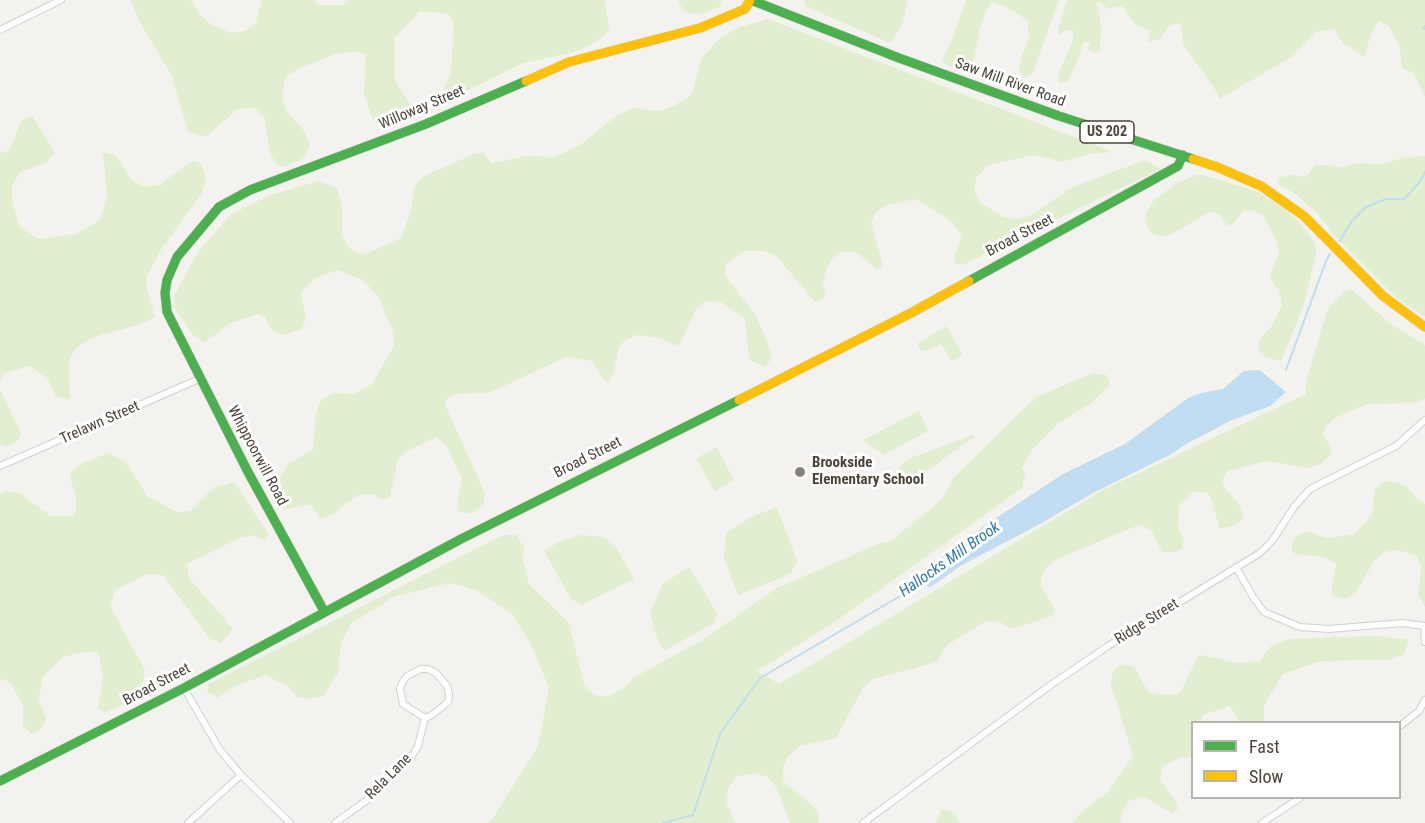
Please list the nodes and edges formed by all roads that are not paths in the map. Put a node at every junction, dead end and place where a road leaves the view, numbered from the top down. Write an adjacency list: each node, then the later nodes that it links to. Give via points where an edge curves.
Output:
1 (62, 0): 3 (street)
2 (751, 0): 4 (main road, Saw Mill River Road / US 202, via 1041,110); 5 (main road, Willoway Street, via 745,9 700,28 568,62 426,124 233,198 209,216 177,257 167,280)
3 (0, 30)
4 (1183, 155): 6 (main road, Saw Mill River Road / US 202, via 1261,186 1288,204 1383,296); 11 (main road, Broad Street, via 1178,166 911,313)
5 (167, 312): 7 (main road, Whippoorwill Road)
6 (1425, 327)
7 (199, 379): 9 (street, Trelawn Street); 11 (main road, Whippoorwill Road)
8 (1425, 420): 10 (street, Ridge Street, via 1396,446 1310,489 1272,541)
9 (0, 466)
10 (1236, 567): 12 (street, via 1264,612 1300,627 1329,629 1403,623); 24 (street, Ridge Street, via 1052,684)
11 (324, 611): 14 (main road, Broad Street)
12 (1424, 626): 13 (street)
13 (1425, 642)
14 (184, 688): 18 (street, via 220,750); 19 (main road, Broad Street)
15 (1425, 700): 17 (street, via 1419,711)
16 (425, 718): 16 (street, via 448,702 447,686 436,673 421,669 407,676 400,689 403,704); 23 (street, Rela Lane, via 418,746 410,759 377,793)
17 (1401, 725)
18 (241, 775): 21 (street); 22 (street)
19 (0, 781)
20 (1298, 799): 25 (street)
21 (188, 823)
22 (290, 823)
23 (335, 823)
24 (863, 823)
25 (1262, 823)

